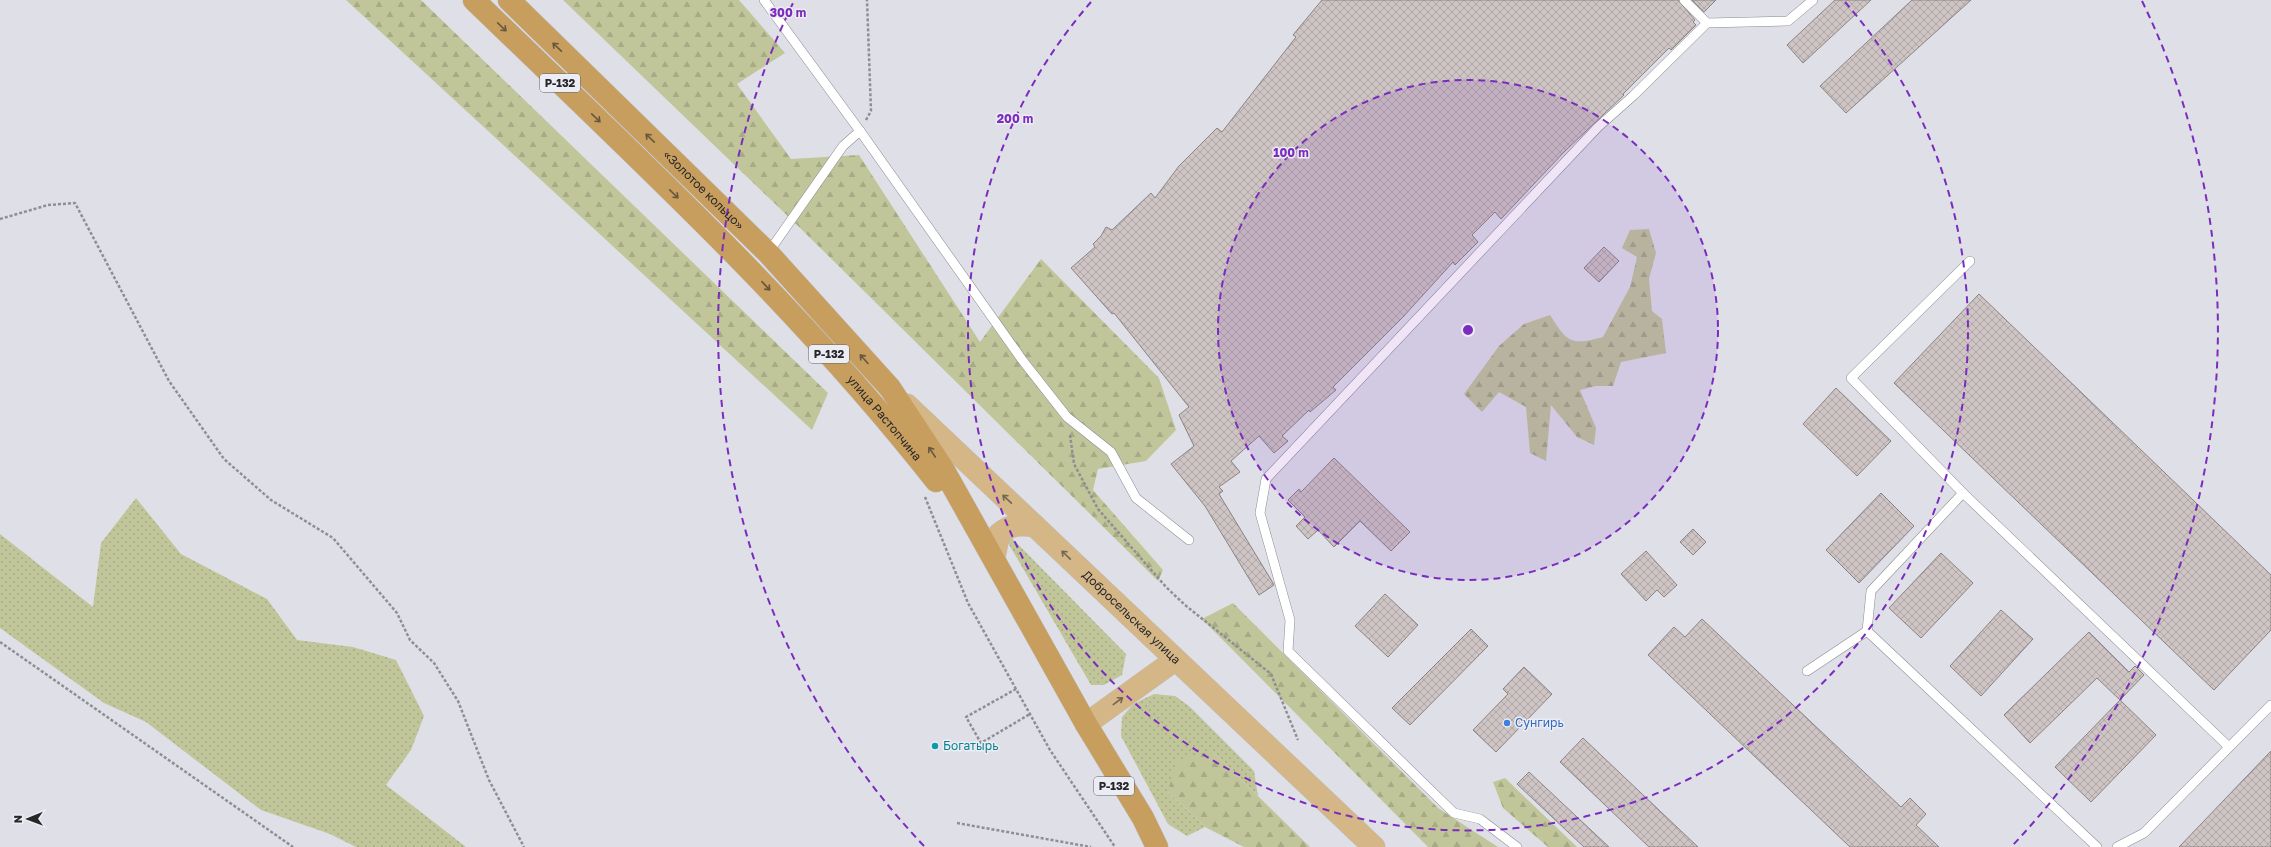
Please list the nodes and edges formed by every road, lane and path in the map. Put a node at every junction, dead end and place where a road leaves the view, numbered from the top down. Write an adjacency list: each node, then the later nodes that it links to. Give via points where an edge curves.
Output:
1 (474, 0): 9 (highway, «Золотое кольцо» / Р-132, one-way to 9)
2 (509, 0): 11 (highway, «Золотое кольцо» / Р-132, one-way to 2)
3 (764, 0): 8 (lane)
4 (867, 0): 8 (path, via 871,111)
5 (1684, 0): 7 (lane)
6 (1813, 0): 7 (lane, via 1788,21)
7 (1707, 23): 38 (lane, via 1598,127 1266,479 1260,513 1290,620 1288,651 1454,813 1480,819)
8 (860, 131): 11 (lane, via 843,146); 14 (lane, via 982,305)
9 (646, 167): 19 (highway, улица Растопчина / Р-132, one-way to 19, via 733,252 820,343 920,461)
10 (0, 219): 32 (path, via 48,205 75,203 169,381 224,459 271,500 333,538 397,613 410,640 434,663 458,701 489,780)
11 (768, 253): 13 (highway, «Золотое кольцо» / Р-132, one-way to 11)
12 (1970, 261): 16 (lane, via 1851,378)
13 (890, 388): 17 (main road, Добросельская улица, one-way to 13); 19 (highway, улица Растопчина / Р-132, one-way to 13, via 942,467)
14 (1067, 418): 18 (lane, via 1111,452 1136,498); 28 (path, via 1074,464 1098,509 1166,587 1271,674)
15 (923, 492): 24 (path, via 968,603)
16 (1963, 493): 20 (lane, via 1871,591); 29 (lane)
17 (1035, 526): 19 (main road, via 1008,526 999,534); 22 (main road, Добросельская улица, one-way to 17)
18 (1189, 540)
19 (994, 558): 27 (highway, улица Растопчина / Р-132)
20 (1867, 631): 23 (lane); 39 (lane)
21 (0, 642): 31 (path)
22 (1176, 660): 27 (main road, one-way to 22); 37 (main road, Добросельская улица)
23 (1807, 671)
24 (1016, 689): 26 (path); 26 (path, via 966,717 981,743)
25 (2271, 704): 29 (lane)
26 (1030, 714): 34 (path, via 1050,750)
27 (1086, 724): 35 (highway, улица Растопчина / Р-132); 36 (highway, улица Растопчина / Р-132, via 1143,818)
28 (1298, 740)
29 (2229, 747): 40 (lane, via 2144,834)
30 (957, 823): 33 (path)
31 (293, 847)
32 (524, 847)
33 (1091, 847)
34 (1115, 847)
35 (1141, 847)
36 (1157, 847)
37 (1374, 847)
38 (1517, 847)
39 (2097, 847)
40 (2117, 847)

